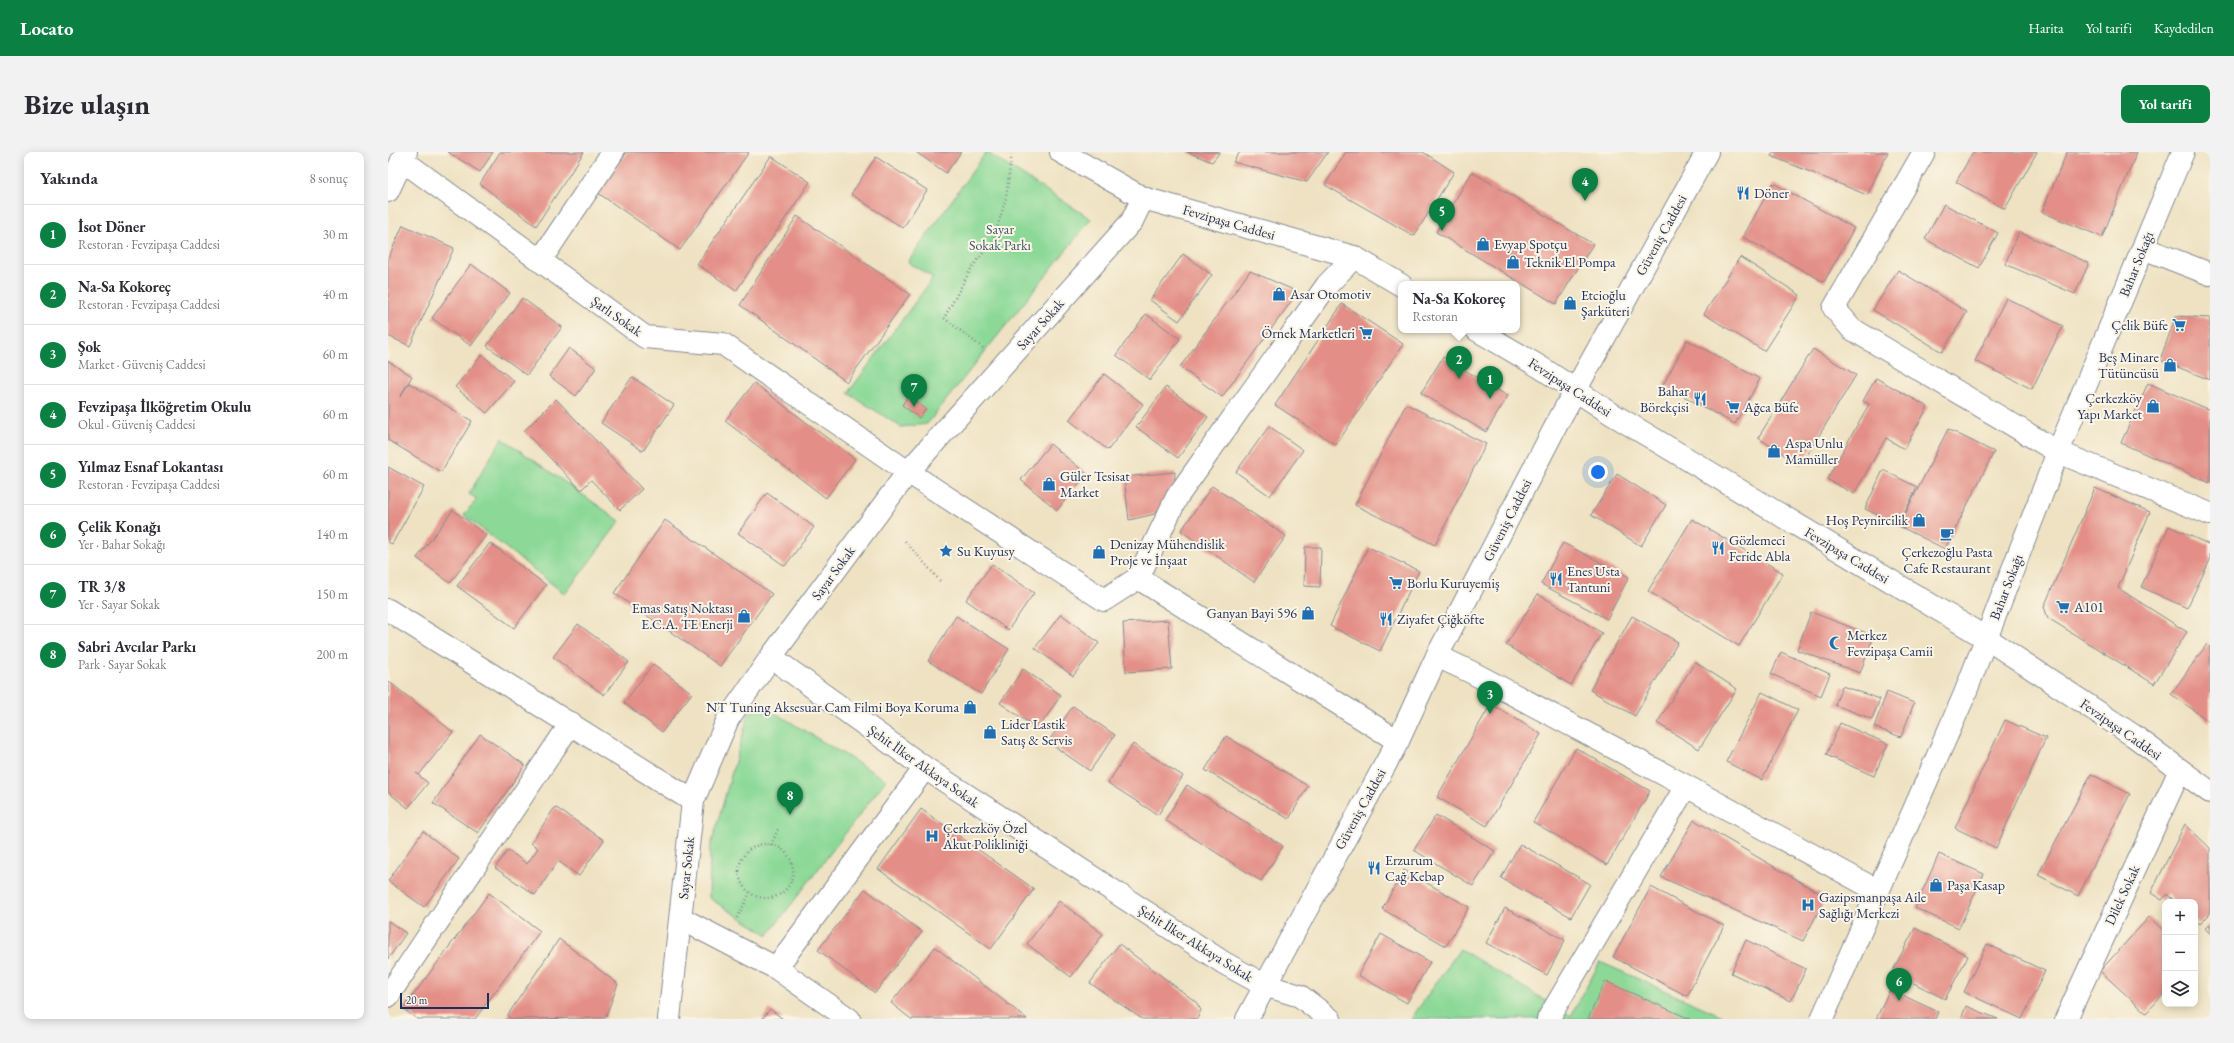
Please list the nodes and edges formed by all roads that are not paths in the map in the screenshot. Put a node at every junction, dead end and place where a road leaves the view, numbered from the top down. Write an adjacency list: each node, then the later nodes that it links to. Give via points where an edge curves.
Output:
1 (614, 152): 11 (street)
2 (1061, 152): 8 (street, Fevzipaşa Caddesi)
3 (1707, 152): 15 (street, Güveniş Caddesi)
4 (1924, 152): 16 (street, via 1834,308 1852,329)
5 (2183, 152): 9 (street, Bahar Sokağı)
6 (404, 156): 7 (street); 11 (street, Şarlı Sokak)
7 (388, 191)
8 (1143, 198): 10 (street, Fevzipaşa Caddesi); 17 (street, Sayar Sokak, via 1132,221)
9 (2143, 248): 12 (street); 16 (street, Bahar Sokağı)
10 (1354, 257): 13 (street, Fevzipaşa Caddesi); 19 (street, via 1327,285 1177,497)
11 (540, 261): 17 (street, Şarlı Sokak, via 645,337 723,344)
12 (2210, 274)
13 (1398, 283)
14 (1482, 333): 15 (street, Fevzipaşa Caddesi)
15 (1575, 390): 21 (street, Fevzipaşa Caddesi); 22 (street, Güveniş Caddesi)
16 (2058, 452): 18 (street); 21 (street, Bahar Sokağı)
17 (908, 472): 19 (street, Şarlı Sokak, via 1104,600); 23 (street, Sayar Sokak)
18 (2210, 514)
19 (1138, 578): 25 (street)
20 (388, 610): 24 (street)
21 (1986, 638): 27 (street, Fevzipaşa Caddesi, via 2134,736); 31 (street, Bahar Sokağı, via 1964,696)
22 (1437, 656): 25 (street, Güveniş Caddesi); 28 (street)
23 (771, 657): 26 (street, Şehit İlker Akkaya Sokak); 30 (street, Sayar Sokak, via 728,719)
24 (571, 723): 30 (street); 35 (street)
25 (1398, 741): 34 (street, Güveniş Caddesi)
26 (925, 768): 33 (street); 34 (street, Şehit İlker Akkaya Sokak, via 1224,964)
27 (2180, 770): 29 (street, Fevzipaşa Caddesi); 42 (street, Dilek Sokak)
28 (1686, 786): 31 (street); 40 (street)
29 (2210, 792)
30 (693, 801): 32 (street, Sayar Sokak)
31 (1878, 891): 41 (street, Bahar Sokağı)
32 (680, 918): 33 (street); 36 (street, Sayar Sokak)
33 (776, 968): 37 (street)
34 (1264, 985): 38 (street, Güveniş Caddesi); 39 (street, Şehit İlker Akkaya Sokak, via 1300,996)
35 (388, 996)
36 (669, 1019)
37 (848, 1019)
38 (1247, 1019)
39 (1330, 1019)
40 (1548, 1019)
41 (1822, 1019)
42 (2066, 1019)

